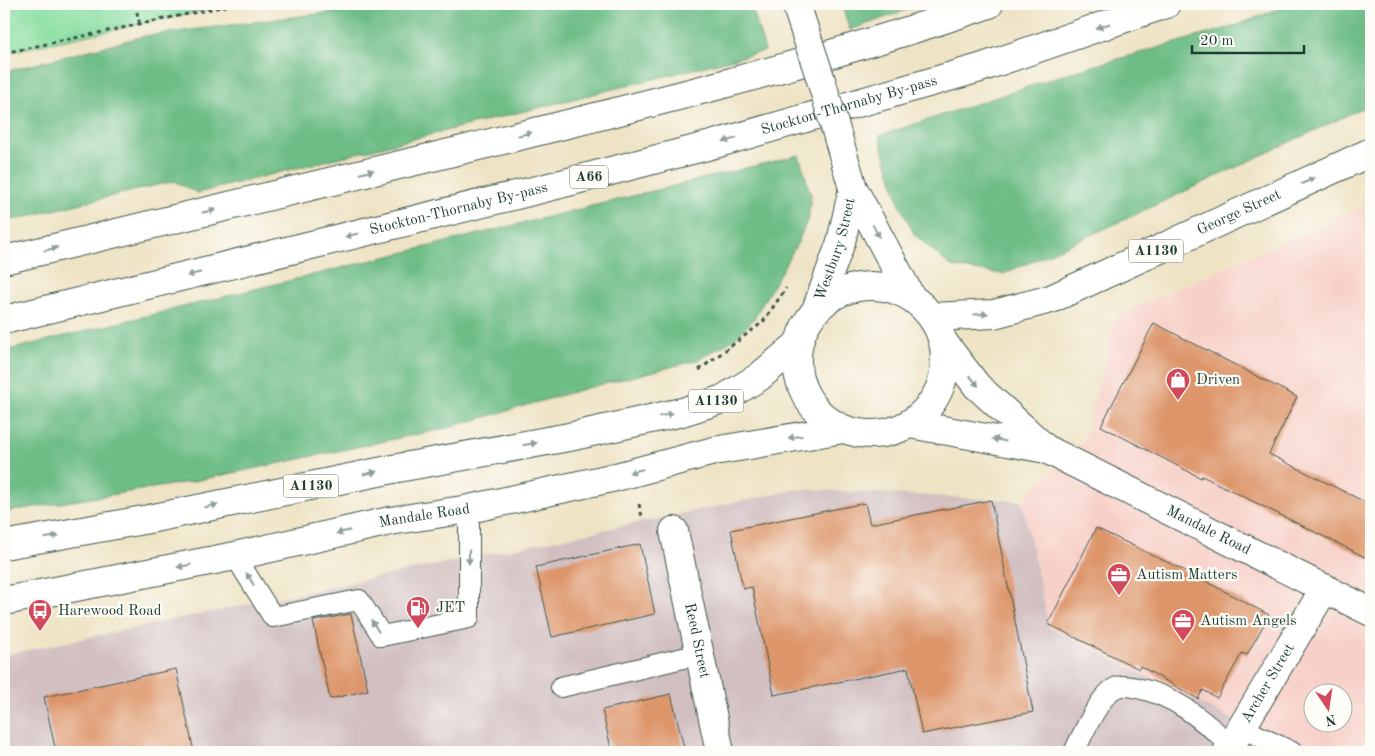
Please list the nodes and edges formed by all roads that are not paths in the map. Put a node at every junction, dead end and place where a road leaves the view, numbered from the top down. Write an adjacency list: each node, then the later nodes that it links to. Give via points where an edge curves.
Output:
1 (796, 4): 5 (main road, Westbury Street, bridge)
2 (988, 4): 6 (main road, one-way to 2, via 609,114 885,38)
3 (1166, 4): 10 (main road, Stockton-Thornaby By-pass / A66, one-way to 10, via 980,68 715,144)
4 (1371, 152): 9 (main road, George Street / A1130, one-way to 4, via 994,314 1051,299)
5 (852, 188): 7 (main road, Westbury Street, one-way to 7); 8 (main road, Westbury Street, via 841,242)
6 (4, 260)
7 (911, 297): 8 (main road, Mandale Road, via 887,287 861,286 836,294); 9 (main road, Mandale Road)
8 (816, 310): 12 (main road, Mandale Road)
9 (932, 317): 11 (main road, Mandale Road)
10 (4, 320)
11 (944, 343): 13 (main road, Mandale Road, via 946,366 940,389 928,408); 15 (main road, Mandale Road, one-way to 15, via 977,386)
12 (798, 344): 14 (main road, Mandale Road, via 797,365 801,385 811,404 825,419); 18 (main road, Mandale Road / A1130, one-way to 12, via 552,441 682,412 723,399 759,377)
13 (910, 424): 14 (main road, Mandale Road, via 889,432 866,434); 15 (main road, Mandale Road, one-way to 13)
14 (843, 429): 16 (main road, Mandale Road, one-way to 16, via 714,451 616,477)
15 (1046, 449): 20 (main road, Mandale Road)
16 (469, 509): 19 (main road, Mandale Road, one-way to 19, via 390,521); 19 (lane, one-way to 19, via 469,618 418,629 382,636 358,600 273,617)
17 (674, 530): 23 (main road, Reed Street)
18 (4, 546)
19 (235, 556): 21 (main road, Mandale Road, one-way to 21)
20 (1325, 588): 22 (main road, Mandale Road); 25 (main road, Archer Street)
21 (4, 601)
22 (1371, 612)
23 (700, 654): 24 (lane); 26 (main road, Reed Street)
24 (560, 687)
25 (1233, 742): 27 (lane, via 1170,698 1123,686 1107,694); 28 (lane)
26 (720, 752)
27 (1074, 752)
28 (1292, 752)

